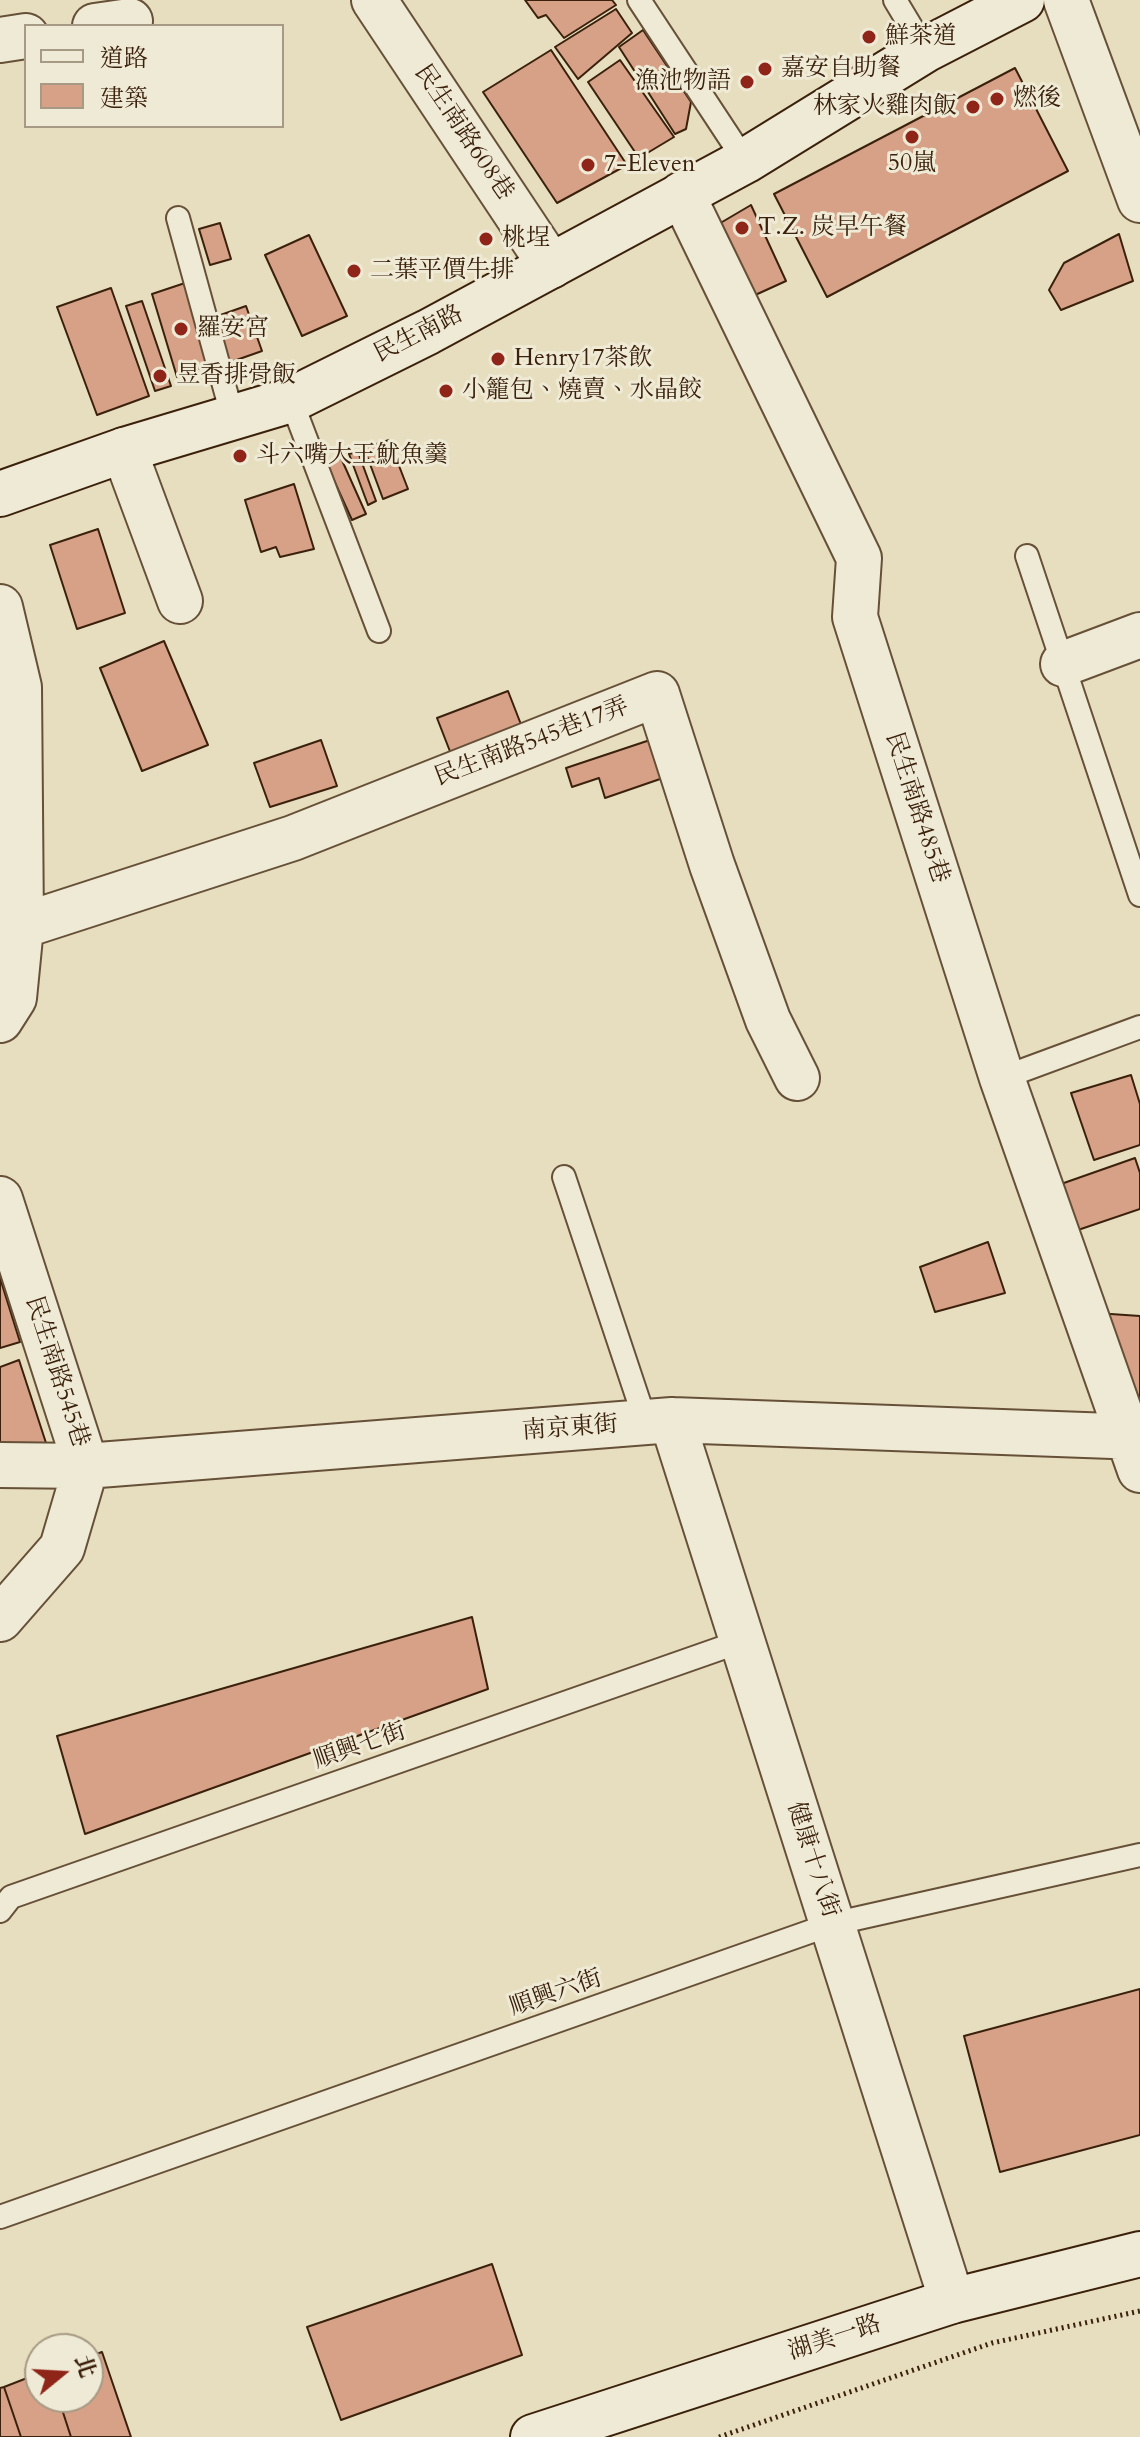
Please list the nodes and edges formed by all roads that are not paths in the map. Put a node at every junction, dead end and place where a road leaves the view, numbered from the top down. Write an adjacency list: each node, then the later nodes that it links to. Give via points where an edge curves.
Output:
1 (374, 0): 13 (street, 民生南路608巷)
2 (639, 0): 9 (lane)
3 (895, 0): 8 (lane)
4 (1022, 0): 8 (street, 民生南路)
5 (1066, 0): 11 (street)
6 (24, 36): 7 (street)
7 (0, 40)
8 (925, 50): 9 (street, 民生南路)
9 (745, 161): 10 (street, 民生南路)
10 (682, 194): 13 (street, 民生南路); 29 (street, 民生南路485巷, via 859,558 855,617)
11 (1140, 200)
12 (178, 218): 15 (lane)
13 (551, 266): 14 (street, 民生南路)
14 (291, 400): 15 (street, 民生南路); 21 (lane)
15 (233, 418): 16 (street, 民生南路)
16 (124, 450): 17 (street, 民生南路); 19 (street)
17 (0, 494)
18 (1027, 556): 23 (lane)
19 (180, 601)
20 (0, 607): 25 (street, via 19,687)
21 (379, 631)
22 (1140, 635): 23 (street)
23 (1063, 664): 24 (lane)
24 (1140, 895)
25 (11, 930): 26 (street, via 14,998); 28 (street, 民生南路545巷17弄, via 293,838 657,694 763,1006)
26 (0, 1020)
27 (1140, 1027): 29 (lane)
28 (797, 1078)
29 (1002, 1078): 33 (street, 民生南路485巷)
30 (564, 1177): 32 (lane)
31 (0, 1199): 35 (street, 民生南路545巷)
32 (659, 1422): 33 (street, 南京東街); 35 (street, 南京東街); 37 (street, 健康十八街)
33 (1136, 1448)
34 (0, 1465): 35 (street, 南京東街)
35 (86, 1466): 36 (street, 民生南路545巷, via 62,1548)
36 (0, 1619)
37 (742, 1641): 39 (lane, 順興七街, via 11,1897); 40 (street, 健康十八街)
38 (1140, 1855): 40 (lane, 順興六街)
39 (0, 1911)
40 (832, 1924): 41 (lane, 順興六街); 43 (street, 健康十八街)
41 (0, 2217)
42 (1140, 2254): 43 (street, 湖美一路)
43 (952, 2301): 44 (street, 湖美一路)
44 (533, 2437)

